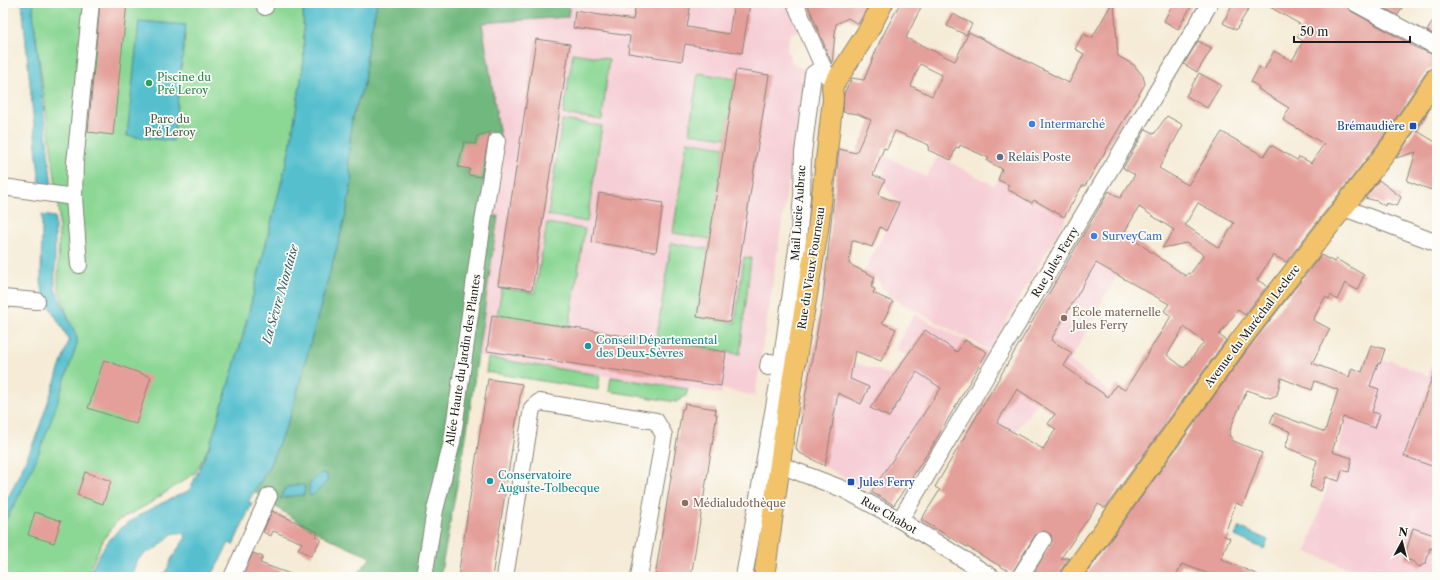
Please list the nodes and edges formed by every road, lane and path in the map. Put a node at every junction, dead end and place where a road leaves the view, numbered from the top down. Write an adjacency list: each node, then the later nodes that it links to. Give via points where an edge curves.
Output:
1 (92, 3): 12 (street, via 74,163)
2 (795, 3): 7 (street)
3 (883, 3): 9 (main road)
4 (1210, 3): 20 (street, Rue Jules Ferry)
5 (1355, 3): 6 (street)
6 (1437, 47)
7 (824, 67): 9 (street); 26 (street, Mail Lucie Aubrac, via 813,74 803,153 798,241 775,365)
8 (1437, 77): 13 (main road, Avenue du Maréchal Leclerc, via 1391,146)
9 (832, 87): 18 (main road, Rue du Vieux Fourneau, via 818,230)
10 (497, 141): 23 (street, Allée Haute du Jardin des Plantes, via 452,442 435,510)
11 (3, 187): 12 (street)
12 (74, 197): 15 (street)
13 (1342, 207): 14 (street); 30 (main road, Avenue du Maréchal Leclerc, via 1238,343)
14 (1437, 243)
15 (79, 264)
16 (3, 298): 17 (street)
17 (37, 301)
18 (781, 457): 20 (street, Rue Chabot); 27 (main road, Rue du Vieux Fourneau)
19 (269, 496): 22 (street)
20 (900, 520): 28 (street, Rue Chabot)
21 (1043, 540): 29 (street)
22 (232, 577)
23 (424, 577)
24 (505, 577): 25 (street, via 532,408 539,402 656,421 664,435)
25 (639, 577)
26 (744, 577)
27 (764, 577)
28 (992, 577)
29 (1020, 577)
30 (1070, 577)

